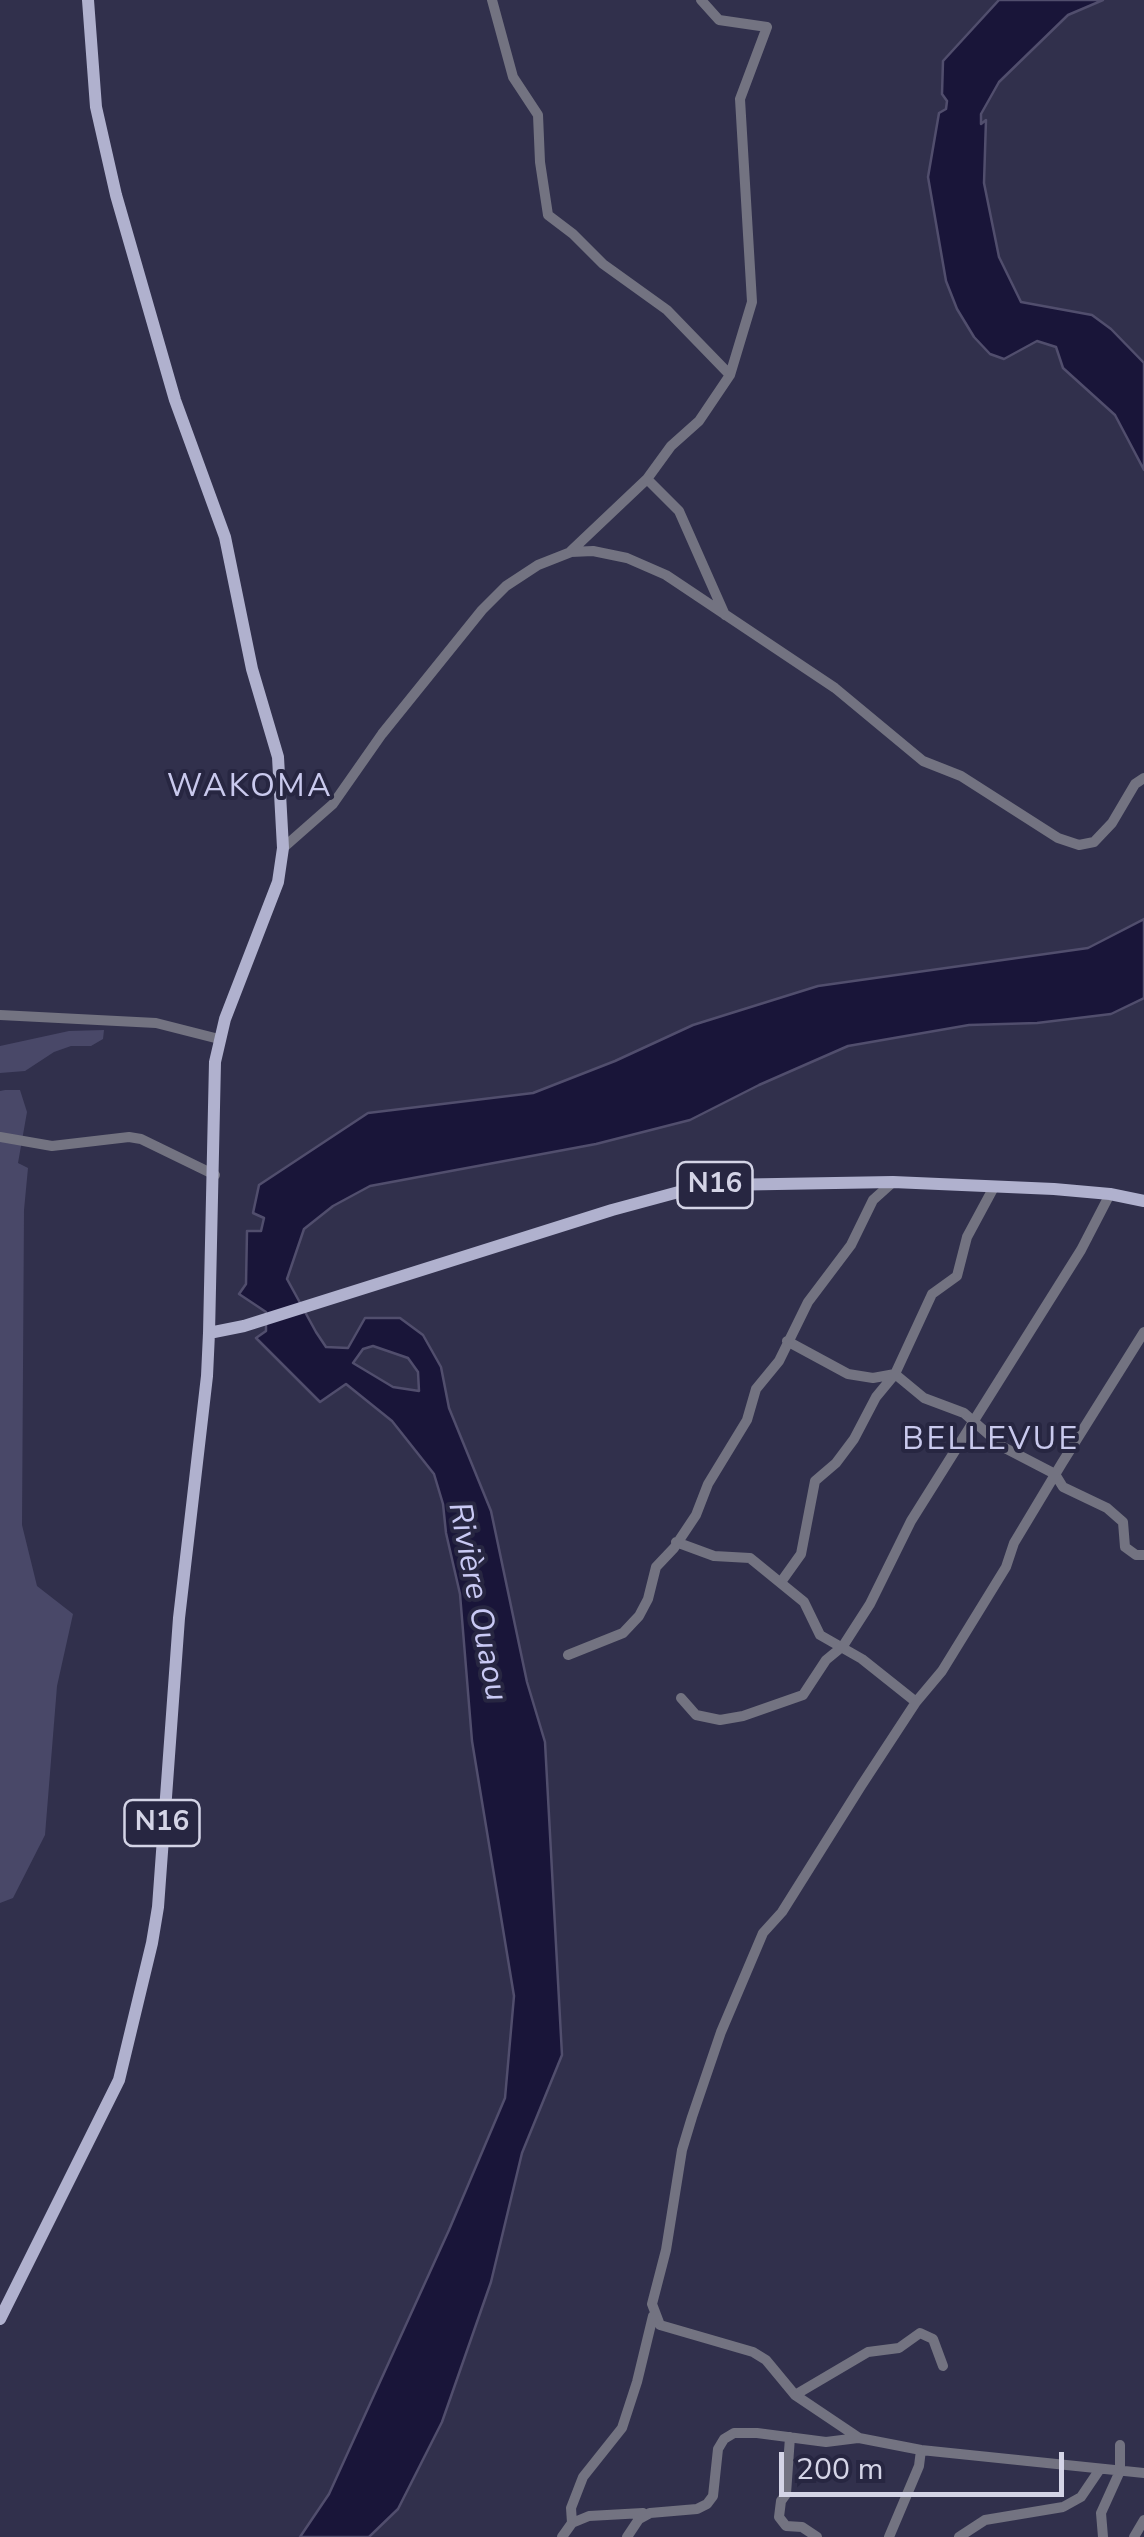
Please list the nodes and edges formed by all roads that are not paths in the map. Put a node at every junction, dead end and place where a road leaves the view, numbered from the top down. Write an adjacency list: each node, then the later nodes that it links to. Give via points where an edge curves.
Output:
1 (88, 0): 9 (main road, N16, via 96,107 115,190 175,400 226,538 252,670 278,757)
2 (492, 0): 4 (street, via 513,77 538,115 548,215 667,310)
3 (701, 0): 4 (street, via 719,20 767,27 740,100 752,302)
4 (730, 375): 5 (street)
5 (647, 478): 6 (street); 7 (street, via 679,511)
6 (571, 552): 7 (street, via 627,558 666,575); 9 (street, via 538,565 494,598 436,664 334,804)
7 (726, 616): 8 (street, via 835,688 923,761 960,776 1058,838 1094,842)
8 (1144, 778)
9 (282, 848): 11 (main road, N16, via 271,906)
10 (0, 1015): 11 (street, via 156,1023)
11 (219, 1039): 13 (main road, N16)
12 (0, 1137): 13 (street, via 52,1146 129,1136)
13 (214, 1176): 19 (main road, N16)
14 (893, 1182): 15 (main road, N16); 19 (main road, N16, via 686,1190); 20 (street, via 873,1200)
15 (994, 1187): 16 (main road, N16); 21 (street, via 967,1237 957,1276 932,1294)
16 (1110, 1194): 17 (main road, N16); 22 (street)
17 (1144, 1201)
18 (1144, 1332): 23 (street)
19 (209, 1333): 32 (main road, N16 / N16, via 152,1944 119,2080)
20 (787, 1341): 21 (street, via 848,1374); 24 (street)
21 (895, 1374): 22 (street, via 924,1398); 26 (street, via 854,1440 815,1481 801,1554)
22 (976, 1421): 23 (street, via 1003,1447); 27 (street, via 911,1521)
23 (1055, 1474): 25 (street, via 1063,1488 1108,1508 1123,1522 1125,1547); 30 (street, via 1006,1567)
24 (676, 1542): 26 (street, via 714,1556 750,1558); 28 (street, via 623,1634)
25 (1144, 1555)
26 (780, 1582): 27 (street, via 804,1602 820,1635)
27 (843, 1646): 29 (street, via 803,1695 743,1716 696,1714); 30 (street)
28 (568, 1655)
29 (681, 1698)
30 (916, 1702): 31 (street, via 763,1933 682,2150)
31 (653, 2314): 34 (street, via 660,2326 753,2352); 44 (street, via 622,2428 583,2478 570,2508)
32 (0, 2319)
33 (942, 2366): 34 (street, via 933,2339 920,2333 900,2348 868,2352)
34 (795, 2395): 36 (street)
35 (790, 2437): 36 (street); 42 (street, via 724,2439 707,2504); 47 (street, via 779,2517)
36 (859, 2438): 38 (street)
37 (1120, 2445): 40 (street)
38 (921, 2450): 39 (street); 48 (street)
39 (1100, 2469): 40 (street); 49 (street, via 1081,2497 1063,2507 986,2520)
40 (1120, 2471): 41 (street); 50 (street, via 1101,2513)
41 (1144, 2473)
42 (642, 2515): 44 (street, via 590,2516); 46 (street)
43 (1144, 2520): 51 (street)
44 (572, 2524): 45 (street)
45 (562, 2537)
46 (627, 2537)
47 (818, 2537)
48 (889, 2537)
49 (959, 2537)
50 (1103, 2537)
51 (1134, 2537)

